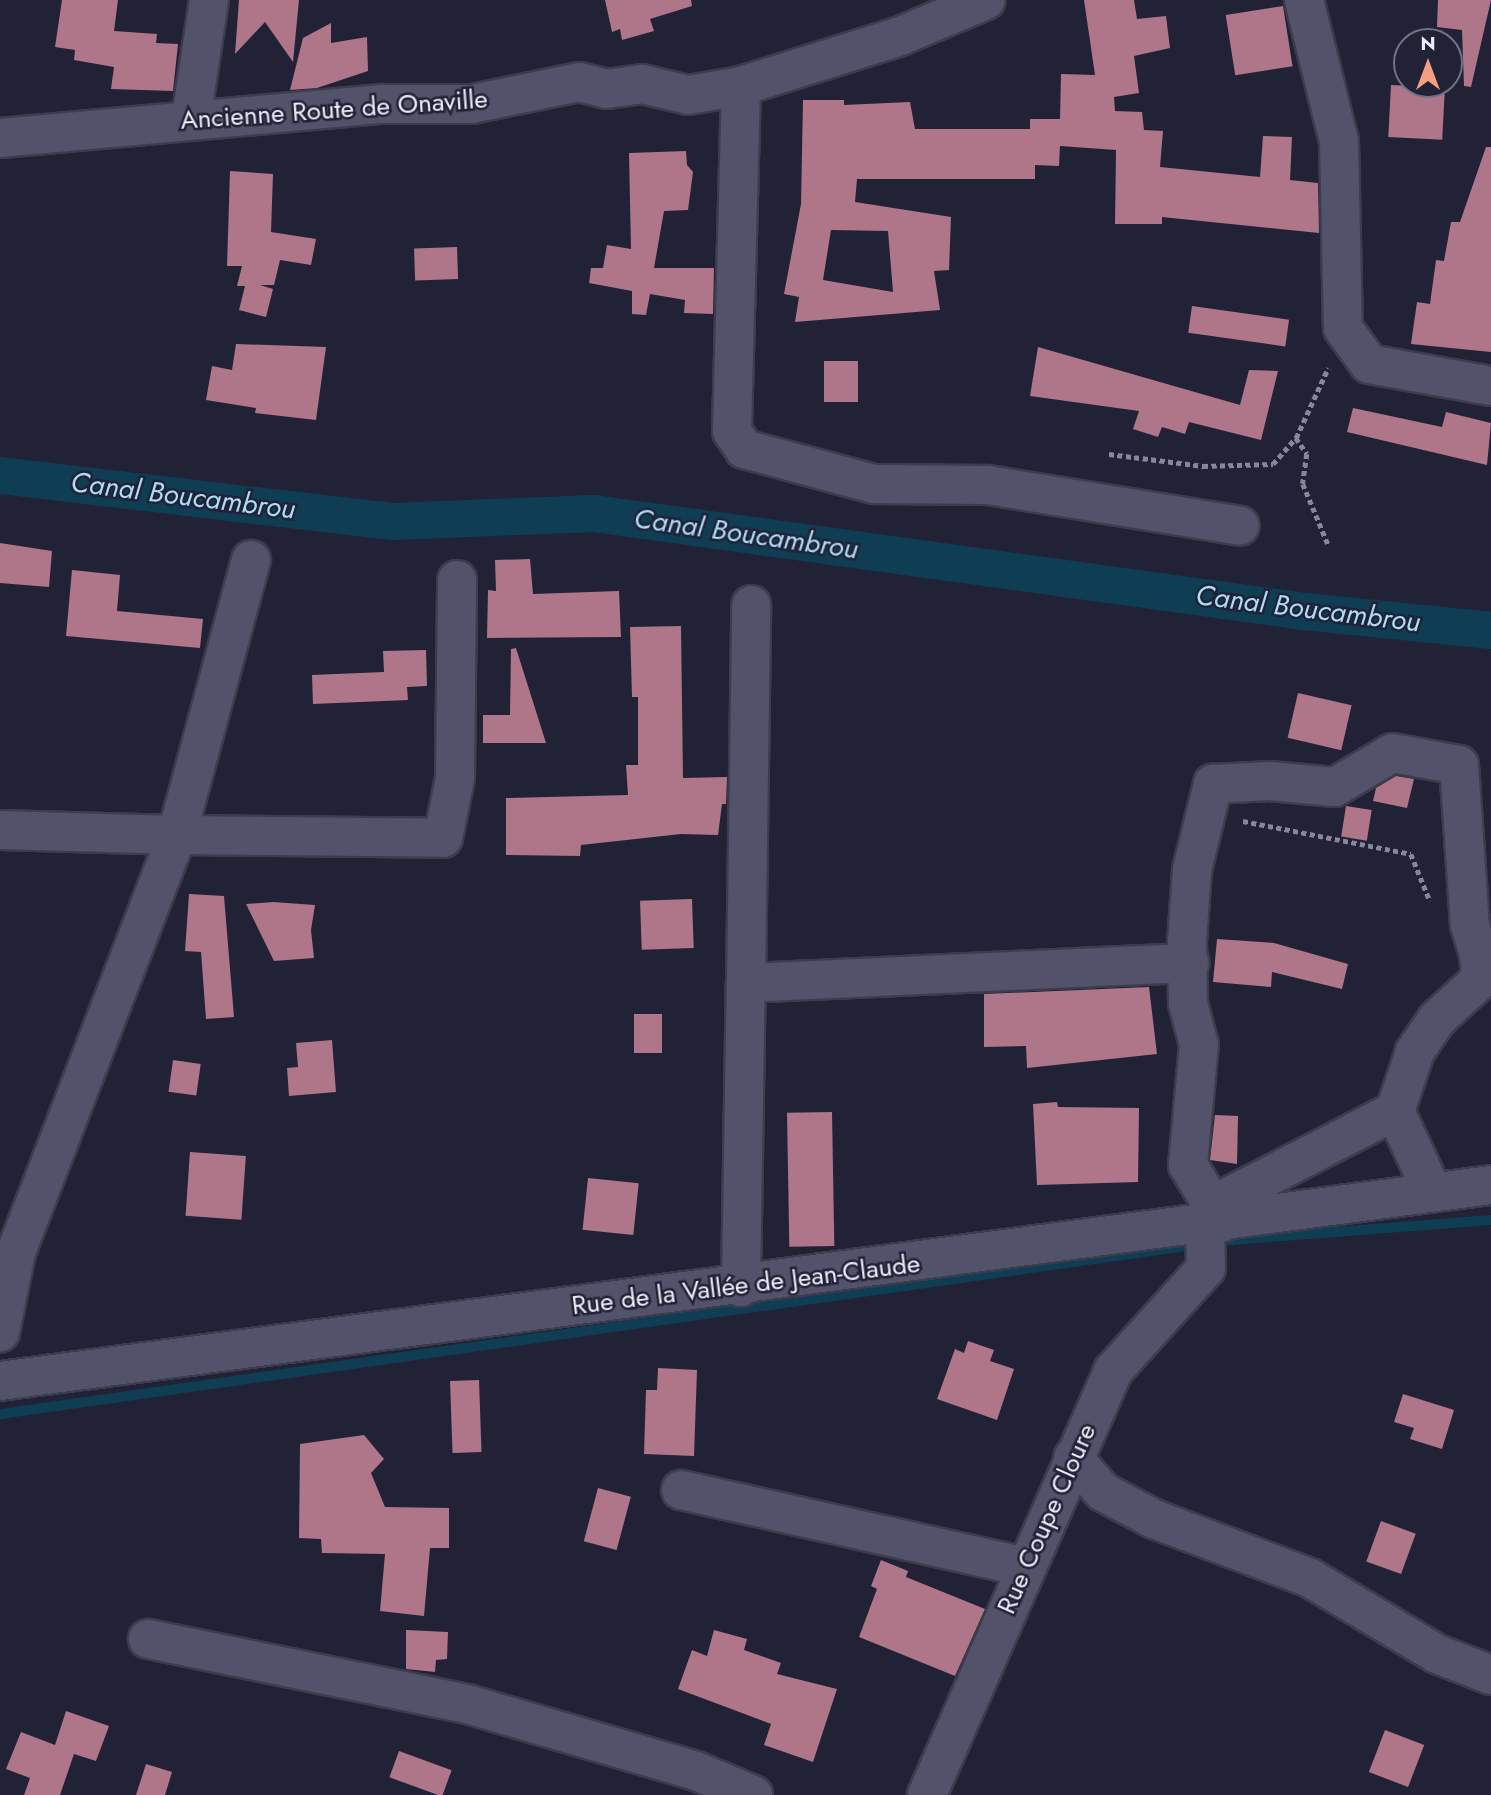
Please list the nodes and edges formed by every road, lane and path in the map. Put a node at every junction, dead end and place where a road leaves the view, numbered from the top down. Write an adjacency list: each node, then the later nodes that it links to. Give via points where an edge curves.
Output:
1 (209, 0): 5 (street)
2 (986, 0): 4 (street, Ancienne Route de Onaville, via 898,37)
3 (1304, 0): 7 (street, via 1339,141)
4 (741, 86): 5 (street, Ancienne Route de Onaville, via 688,94 642,84 607,89 579,82 471,104 382,104); 11 (street, via 732,431 744,449 874,484 988,485)
5 (191, 119): 6 (street, Ancienne Route de Onaville)
6 (0, 138)
7 (1343, 328): 8 (street, via 1368,364); 9 (path)
8 (1491, 386)
9 (1296, 438): 10 (path, via 1273,464 1203,466); 12 (path, via 1307,454 1303,484)
10 (1109, 454)
11 (1240, 526)
12 (1328, 544)
13 (251, 561): 18 (street)
14 (457, 579): 18 (street, via 455,778 443,838)
15 (751, 605): 21 (street)
16 (1206, 814): 19 (path, via 1412,854 1434,911); 19 (street, via 1213,785 1270,781 1335,787 1392,753 1459,765); 20 (street, via 1192,870)
17 (0, 830): 18 (street)
18 (177, 835): 27 (street, via 16,1252)
19 (1470, 925): 22 (street, via 1481,979 1437,1019 1415,1052)
20 (1190, 963): 21 (street); 25 (street, via 1188,1003 1199,1045 1188,1165)
21 (746, 983): 26 (street)
22 (1395, 1111): 24 (street); 25 (street)
23 (1491, 1185): 24 (street, Rue de la Vallée de Jean-Claude)
24 (1433, 1193): 25 (street, Rue de la Vallée de Jean-Claude)
25 (1211, 1230): 26 (street, Rue de la Vallée de Jean-Claude); 29 (street, Rue Coupe Cloure, via 1113,1371)
26 (741, 1287): 28 (street, Rue de la Vallée de Jean-Claude)
27 (0, 1332)
28 (0, 1381)
29 (1073, 1458): 31 (street, Rue Coupe Cloure); 33 (street, via 1103,1492 1154,1519 1310,1578 1437,1654)
30 (681, 1490): 31 (street)
31 (1025, 1567): 35 (street, Rue Coupe Cloure)
32 (148, 1639): 34 (street, via 467,1704 695,1770)
33 (1491, 1675)
34 (752, 1795)
35 (927, 1795)

